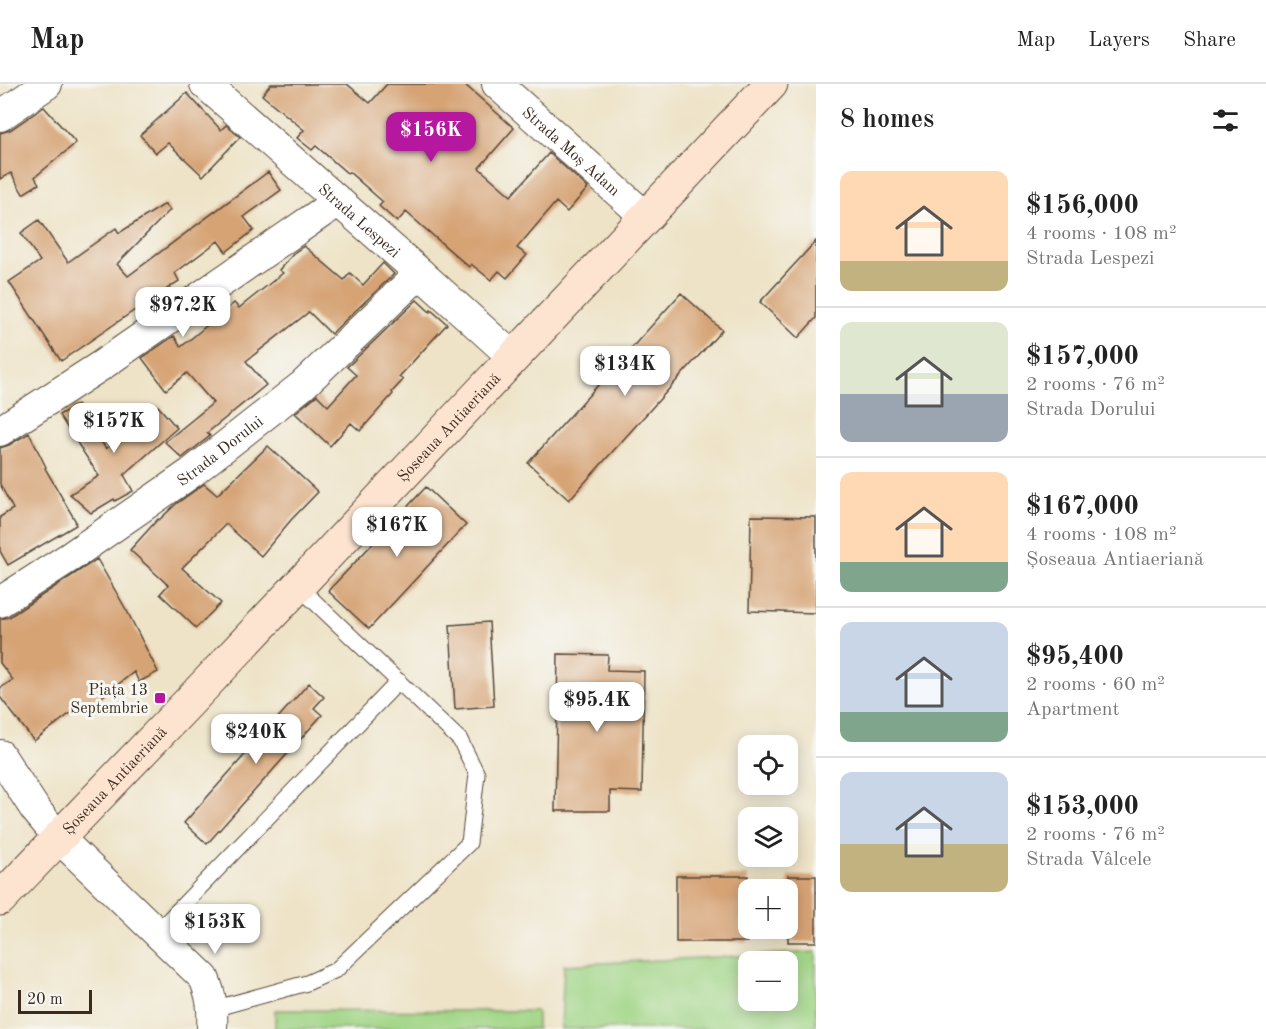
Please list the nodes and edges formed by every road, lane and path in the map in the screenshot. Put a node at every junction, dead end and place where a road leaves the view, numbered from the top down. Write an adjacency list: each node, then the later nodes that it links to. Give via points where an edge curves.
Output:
1 (46, 84): 5 (street)
2 (205, 84): 6 (street, Strada Lespezi)
3 (497, 84): 7 (street, Strada Moș Adam)
4 (759, 88): 7 (main road, Șoseaua Antiaeriană)
5 (0, 116)
6 (339, 202): 8 (street, Strada Lespezi); 10 (street)
7 (646, 217): 9 (main road, Șoseaua Antiaeriană)
8 (420, 273): 9 (street, Strada Lespezi); 12 (street, Strada Dorului, via 294,393 191,473)
9 (514, 358): 11 (main road, Șoseaua Antiaeriană)
10 (0, 431)
11 (298, 586): 13 (lane); 15 (main road, Șoseaua Antiaeriană)
12 (0, 602)
13 (399, 681): 17 (lane); 18 (lane, via 460,740 477,774 469,843 336,970)
14 (0, 754): 15 (street)
15 (59, 838): 16 (main road, Șoseaua Antiaeriană); 17 (street)
16 (0, 899)
17 (157, 932): 18 (street, via 204,978 211,994)
18 (212, 1019)

